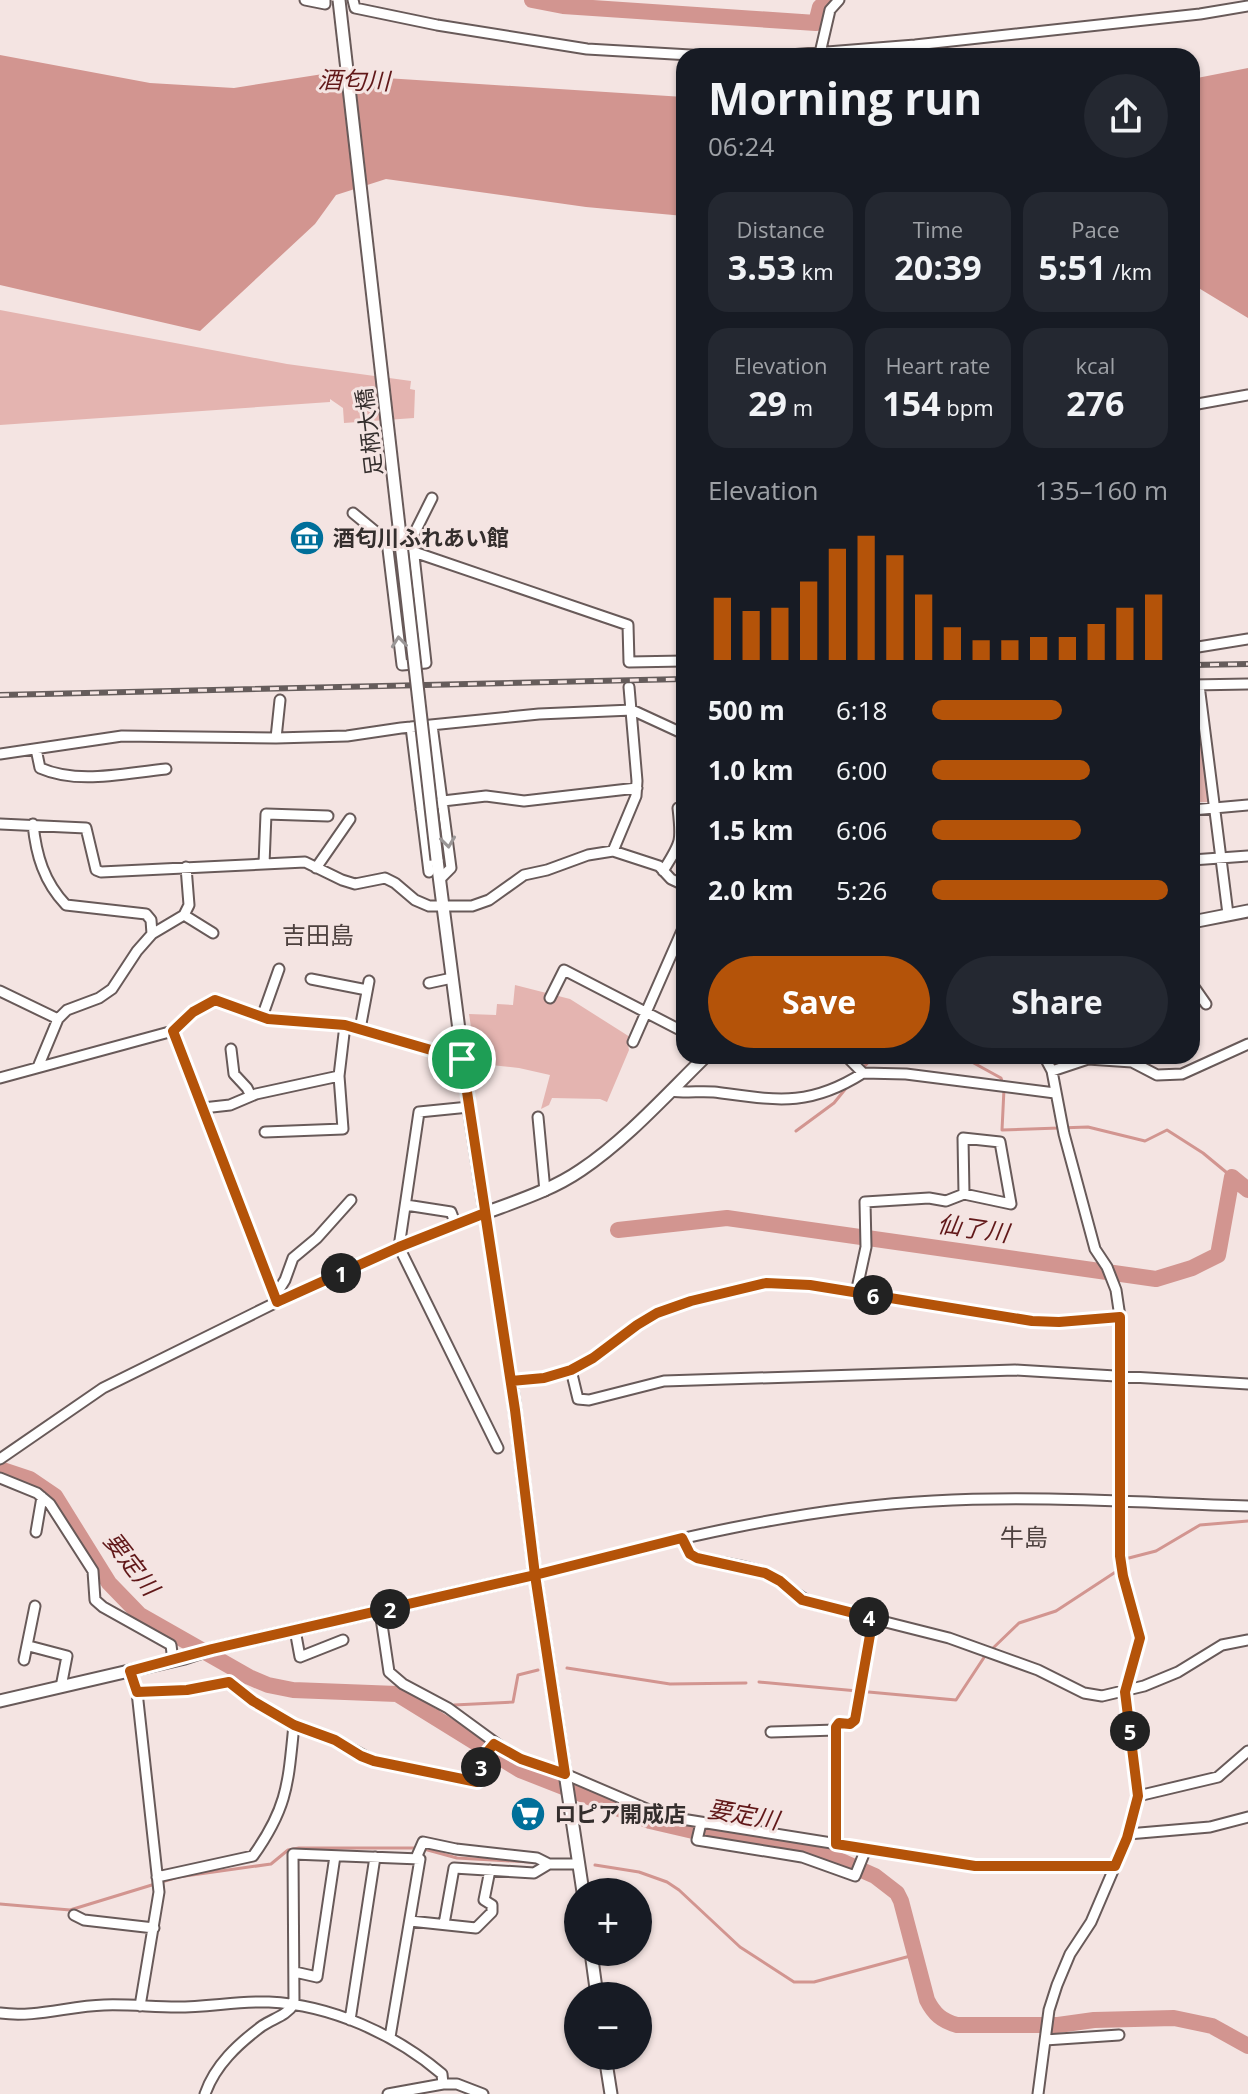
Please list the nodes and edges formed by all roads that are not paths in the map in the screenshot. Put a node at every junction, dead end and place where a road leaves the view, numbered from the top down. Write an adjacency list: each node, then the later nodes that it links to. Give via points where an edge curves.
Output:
1 (305, 0): 2 (street)
2 (325, 0)
3 (339, 0): 20 (main road, 足柄大橋, bridge)
4 (353, 0): 9 (street, via 355,8 516,39)
5 (839, 0): 7 (street, via 830,10)
6 (1248, 6): 8 (street)
7 (821, 48)
8 (879, 48)
9 (676, 54)
10 (1248, 395): 11 (street)
11 (1200, 404)
12 (432, 498): 14 (street)
13 (353, 513): 15 (street)
14 (412, 538): 15 (street); 16 (street)
15 (387, 541): 20 (street, one-way to 15, via 402,665)
16 (414, 552): 19 (street, via 628,625 629,665); 20 (street, via 426,663)
17 (1248, 639): 18 (street)
18 (1200, 647)
19 (676, 662)
20 (415, 663): 53 (main road, 足柄大橋, bridge, via 437,860)
21 (1248, 684): 22 (street)
22 (1200, 685)
23 (629, 687): 25 (street)
24 (280, 700): 30 (street)
25 (632, 710): 27 (street); 29 (street); 34 (street)
26 (1200, 718): 38 (street)
27 (432, 725): 28 (street); 35 (street)
28 (411, 727): 30 (street); 37 (street)
29 (676, 730)
30 (276, 738): 31 (street, via 122,736)
31 (36, 749): 32 (street); 33 (street, via 40,768 59,777)
32 (0, 754)
33 (166, 769)
34 (637, 788): 35 (street, via 524,801 486,796); 44 (street)
35 (443, 801): 37 (street); 53 (street, one-way to 53, via 451,868)
36 (1248, 805): 38 (street)
37 (421, 809): 53 (street)
38 (1214, 809): 39 (street); 47 (street)
39 (1200, 810)
40 (328, 816): 49 (street, via 266,814)
41 (350, 819): 51 (street)
42 (0, 824): 43 (street)
43 (33, 824): 50 (street, via 86,828 96,870 101,872); 61 (street, via 41,866 66,905 146,914)
44 (613, 851): 52 (street); 55 (street, via 524,875 472,906)
45 (676, 852): 52 (street)
46 (1248, 856): 47 (street)
47 (1220, 859): 48 (street); 57 (street)
48 (1200, 860)
49 (264, 864): 50 (street); 51 (street, via 305,862)
50 (186, 867): 58 (street, via 189,905)
51 (316, 868): 55 (street, via 355,884 385,878 415,900)
52 (663, 871): 54 (street)
53 (434, 876): 55 (main road, 足柄大橋)
54 (676, 880)
55 (442, 906): 64 (main road, 足柄大橋)
56 (1248, 911): 57 (main road)
57 (1228, 914): 59 (main road)
58 (184, 915): 60 (street); 61 (street)
59 (1200, 920)
60 (213, 933)
61 (152, 934): 73 (street, via 112,989)
62 (676, 944): 71 (street)
63 (279, 969): 72 (street)
64 (452, 978): 66 (street); 81 (main road, 足柄大橋)
65 (311, 979): 76 (street, via 368,986)
66 (429, 983)
67 (0, 991): 73 (street)
68 (1200, 995): 70 (street)
69 (550, 998): 71 (street, via 564,970)
70 (1206, 1004)
71 (646, 1013): 75 (street); 78 (street)
72 (262, 1017): 74 (street); 77 (street, via 215,1000)
73 (58, 1019): 87 (street)
74 (345, 1025): 76 (street); 90 (street)
75 (676, 1028)
76 (360, 1029): 81 (street)
77 (173, 1031): 87 (street); 96 (street)
78 (633, 1042)
79 (1248, 1044): 86 (street, via 1182,1074 1157,1075)
80 (231, 1049): 94 (street, via 234,1074)
81 (462, 1059): 95 (main road, 足柄大橋)
82 (698, 1064): 92 (main road)
83 (854, 1064): 89 (street)
84 (1048, 1064): 88 (street)
85 (1072, 1064): 88 (street)
86 (1136, 1064)
87 (38, 1067): 91 (street)
88 (1052, 1071): 93 (street)
89 (863, 1073): 92 (street, via 791,1101); 93 (street)
90 (339, 1076): 94 (street); 98 (street, via 343,1129)
91 (0, 1078)
92 (671, 1091): 99 (main road, via 581,1170)
93 (1055, 1093): 108 (street, via 1095,1249 1116,1290)
94 (251, 1096): 96 (street)
95 (469, 1107): 102 (street, via 419,1112); 103 (main road, 足柄大橋)
96 (203, 1108): 107 (street)
97 (538, 1117): 99 (street)
98 (265, 1132)
99 (545, 1191): 103 (main road)
100 (964, 1194): 100 (street, via 963,1138 1000,1142 1011,1204); 106 (street, via 946,1201 865,1202 866,1247)
101 (351, 1200): 107 (street, via 293,1258)
102 (406, 1205): 104 (street, via 451,1212); 105 (street)
103 (485, 1213): 104 (street); 111 (main road, 足柄大橋)
104 (456, 1225): 105 (street)
105 (399, 1247): 107 (street); 113 (street)
106 (856, 1293): 108 (street, via 1032,1321); 109 (street, via 766,1283 691,1301 657,1313)
107 (276, 1299): 114 (street, via 103,1388)
108 (1120, 1317): 110 (street)
109 (571, 1370): 110 (street, via 578,1399 589,1400 664,1381 1015,1370); 111 (street)
110 (1120, 1377): 112 (street); 117 (street)
111 (511, 1381): 121 (main road, 足柄大橋)
112 (1248, 1384)
113 (498, 1448)
114 (2, 1458)
115 (0, 1478): 116 (street)
116 (42, 1497): 119 (street); 130 (street, via 93,1571 95,1600 171,1645)
117 (1121, 1500): 118 (street); 120 (street, via 930,1501 847,1509); 134 (street, via 1122,1570 1140,1638)
118 (1248, 1506)
119 (36, 1532)
120 (682, 1538): 121 (street); 124 (street, via 697,1558 765,1573 802,1600)
121 (535, 1575): 123 (main road); 141 (main road, 足柄大橋)
122 (35, 1606): 128 (street)
123 (380, 1611): 125 (main road); 139 (street, via 389,1672 447,1707)
124 (873, 1618): 134 (street, via 949,1638 1084,1693); 137 (street, via 854,1722 839,1723)
125 (295, 1630): 126 (street, via 300,1657); 130 (main road)
126 (343, 1640)
127 (1248, 1640): 134 (street, via 1222,1645 1174,1674)
128 (29, 1646): 129 (street); 132 (street, via 67,1656)
129 (24, 1660)
130 (173, 1661): 131 (main road)
131 (130, 1671): 132 (main road); 133 (street)
132 (61, 1687): 135 (main road)
133 (137, 1692): 136 (street, via 229,1682); 155 (street)
134 (1125, 1692): 142 (street)
135 (0, 1701)
136 (294, 1725): 139 (street, via 374,1761 477,1782); 155 (street, via 281,1809 253,1856)
137 (836, 1730): 138 (street); 146 (street)
138 (771, 1732)
139 (493, 1745): 141 (street)
140 (1248, 1751): 142 (street, via 1218,1777)
141 (566, 1776): 144 (street, via 663,1816); 152 (main road, 足柄大橋)
142 (1138, 1796): 145 (street)
143 (1248, 1817): 145 (street, via 1210,1827)
144 (700, 1824): 146 (street); 147 (street, via 697,1840 802,1857 855,1876)
145 (1128, 1834): 153 (street)
146 (836, 1844): 147 (street)
147 (866, 1849): 153 (street, via 975,1866)
148 (335, 1856): 149 (street); 161 (street, via 317,1977); 161 (street, via 293,1854)
149 (375, 1857): 150 (street); 165 (street)
150 (416, 1858): 151 (street, via 423,1842); 158 (street, via 420,1859)
151 (549, 1864): 152 (street); 154 (street, via 534,1873)
152 (579, 1864): 156 (main road, 足柄大橋)
153 (1115, 1866): 167 (street, via 1091,1922 1070,1954)
154 (490, 1870): 159 (street, via 454,1868); 159 (street, via 484,1900 492,1912 476,1928)
155 (157, 1877): 160 (street)
156 (581, 1878)
157 (74, 1915): 160 (street)
158 (410, 1921): 159 (street); 168 (street)
159 (444, 1924)
160 (154, 1928): 163 (street)
161 (295, 1972): 162 (street)
162 (294, 2004): 163 (street); 165 (street); 171 (street, via 217,2067)
163 (140, 2006): 164 (street)
164 (0, 2013)
165 (350, 2020): 168 (street)
166 (1119, 2035): 167 (street)
167 (1045, 2036): 175 (street)
168 (390, 2037): 170 (street, via 442,2074)
169 (607, 2070): 174 (main road)
170 (443, 2084): 172 (street); 173 (street)
171 (205, 2094)
172 (388, 2094)
173 (483, 2094)
174 (611, 2094)
175 (1038, 2094)

